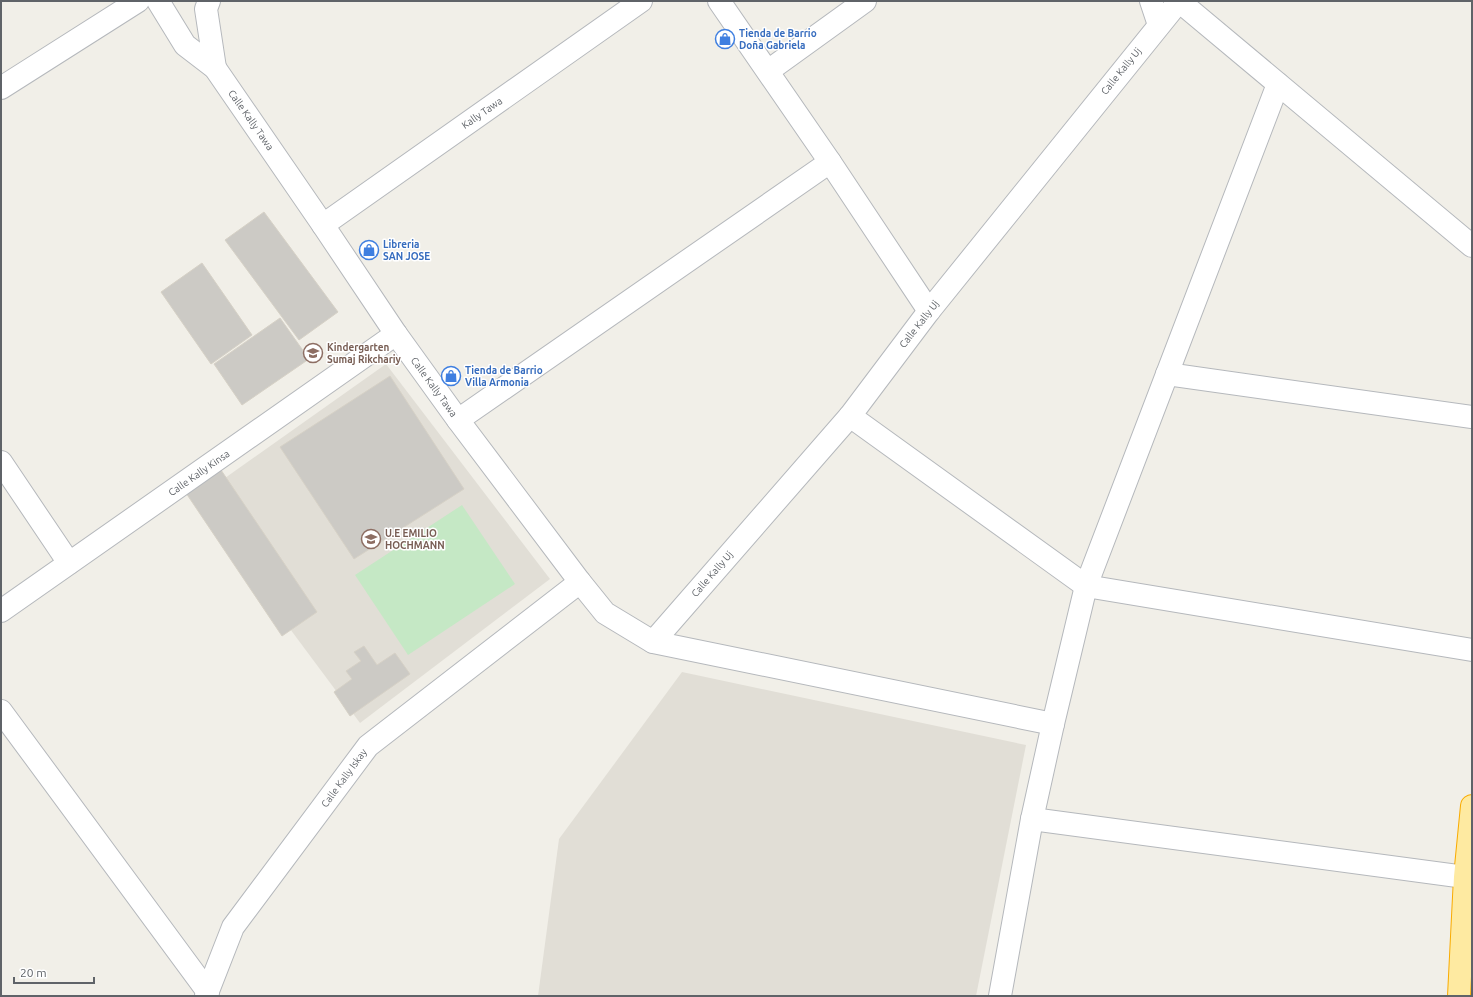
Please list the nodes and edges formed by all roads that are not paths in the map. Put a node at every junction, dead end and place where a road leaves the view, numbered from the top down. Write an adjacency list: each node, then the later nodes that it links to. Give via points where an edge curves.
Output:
1 (138, 1): 13 (street)
2 (158, 1): 10 (street, via 184,44)
3 (209, 1): 10 (street, via 206,9)
4 (641, 1): 15 (street, Kally Tawa)
5 (719, 1): 11 (street)
6 (865, 1): 11 (street)
7 (1151, 1): 9 (street)
8 (1179, 1): 9 (street, Calle Kally Uj); 12 (street)
9 (1159, 25): 17 (street, Calle Kally Uj)
10 (215, 68): 15 (street, Calle Kally Tawa)
11 (768, 71): 14 (street)
12 (1278, 84): 16 (street); 19 (street)
13 (1, 88)
14 (830, 162): 17 (street); 22 (street)
15 (323, 225): 18 (street, Calle Kally Tawa)
16 (1472, 246)
17 (929, 311): 20 (street, Calle Kally Uj)
18 (396, 334): 22 (street, Calle Kally Tawa); 24 (street, Calle Kally Kinsa)
19 (1167, 374): 21 (street); 26 (street)
20 (850, 416): 26 (street); 28 (street, Calle Kally Uj)
21 (1472, 417)
22 (458, 420): 25 (street, Calle Kally Tawa)
23 (1, 462): 24 (street)
24 (69, 563): 27 (street, Calle Kally Kinsa)
25 (580, 582): 28 (street, Calle Kally Tawa, via 605,613); 35 (street, Calle Kally Iskay, via 368,746 233,927)
26 (1086, 586): 29 (street); 31 (street)
27 (1, 611)
28 (653, 642): 31 (street, Calle Kally Tawa)
29 (1472, 650)
30 (1, 711): 35 (street)
31 (1053, 724): 33 (street)
32 (1472, 806): 34 (highway)
33 (1032, 819): 34 (street); 36 (street)
34 (1465, 878): 37 (highway)
35 (207, 994)
36 (1000, 996)
37 (1459, 996)

